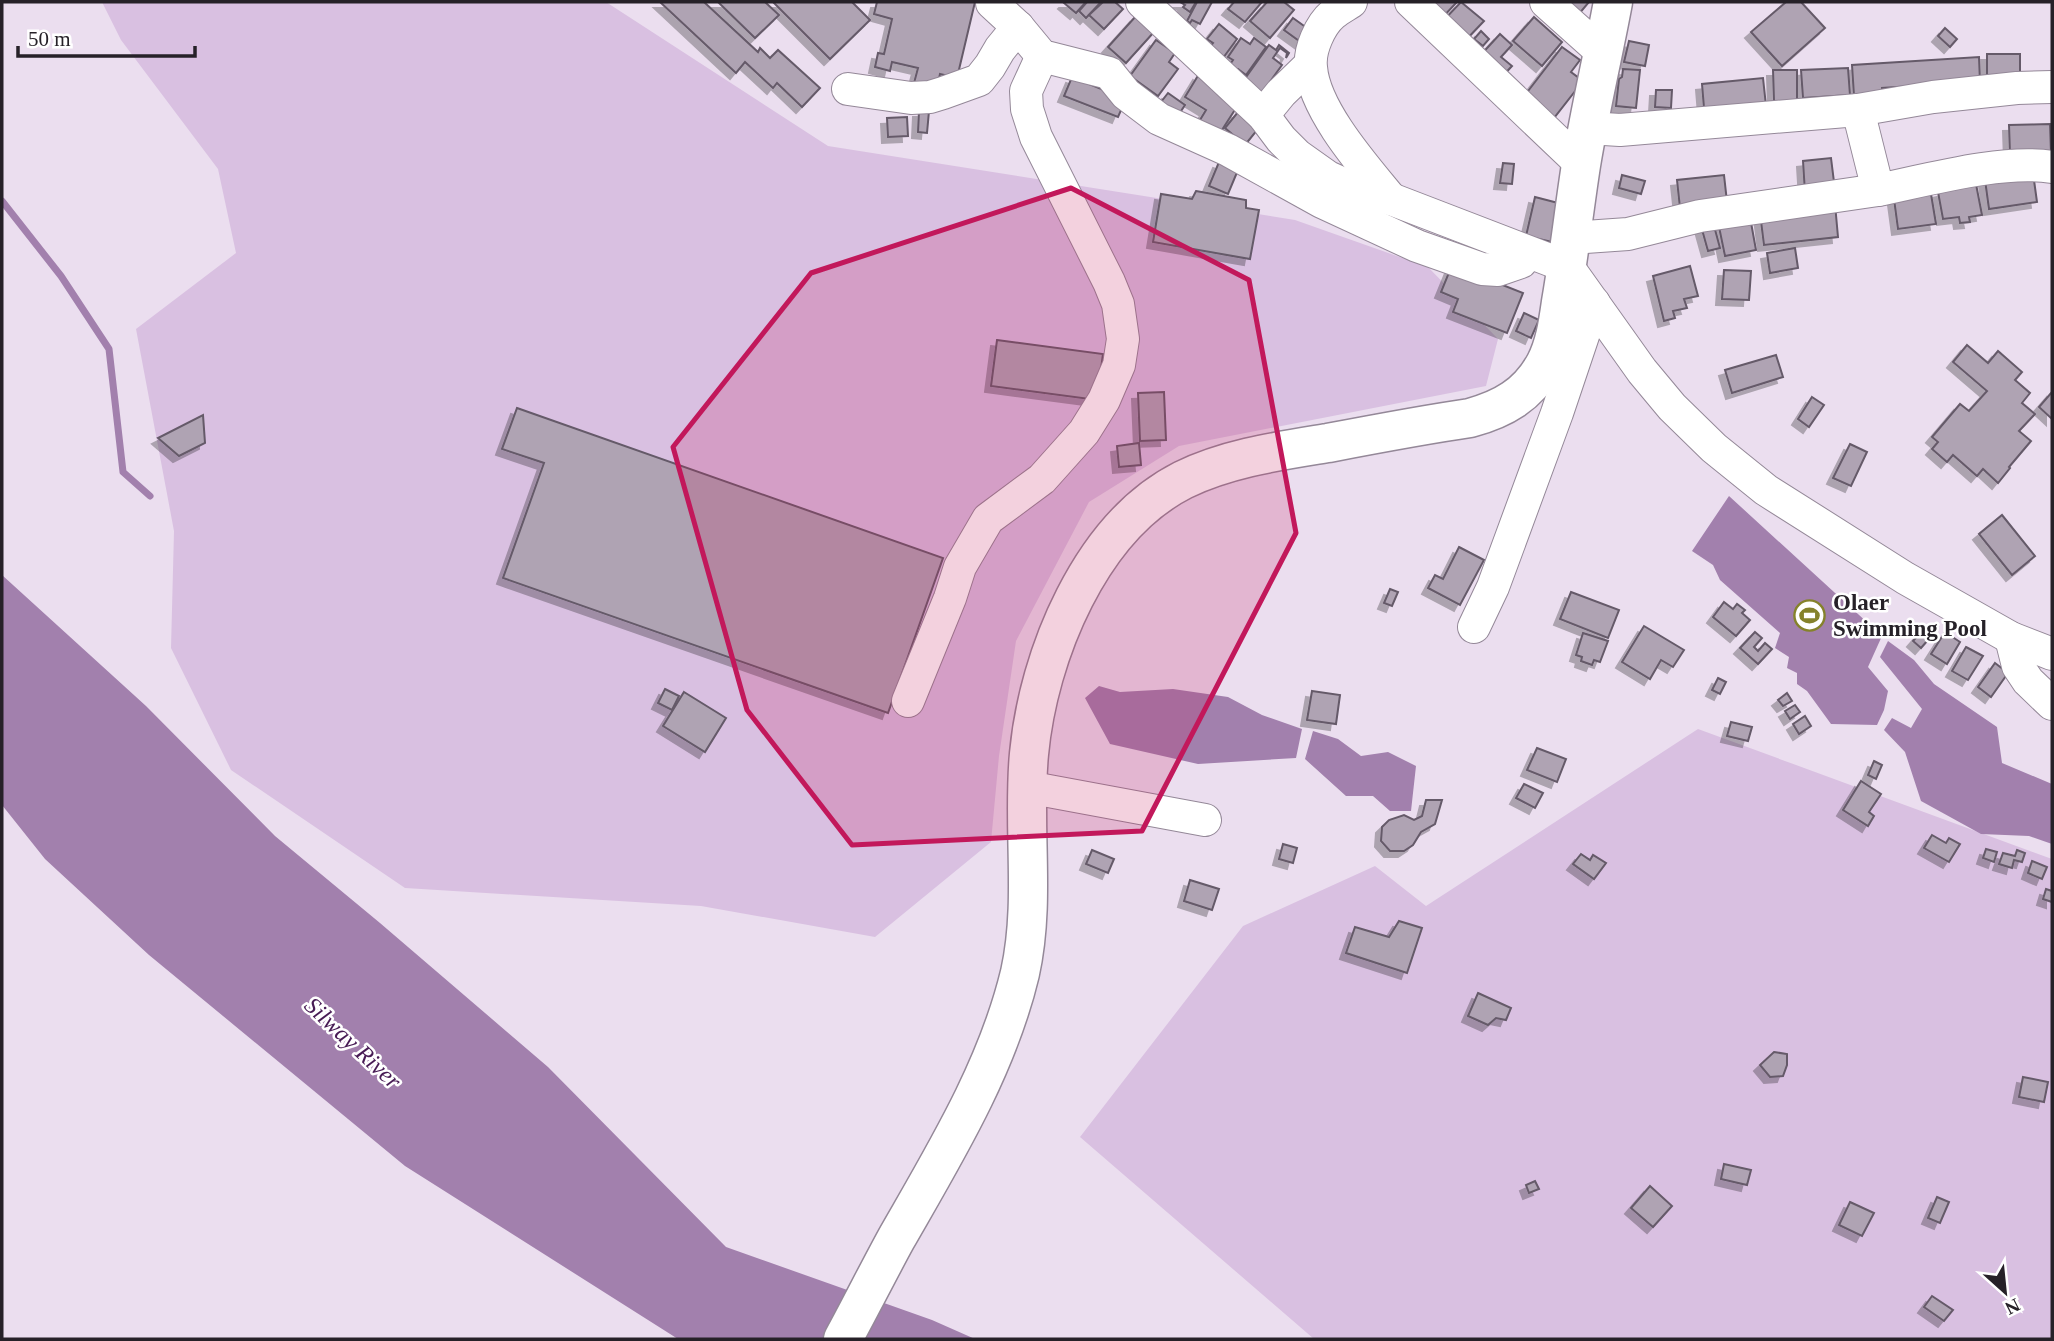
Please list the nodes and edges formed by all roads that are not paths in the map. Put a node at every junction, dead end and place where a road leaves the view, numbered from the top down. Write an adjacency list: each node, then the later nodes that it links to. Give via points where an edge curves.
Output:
1 (1142, 2): 14 (street)
2 (1411, 2): 15 (street)
3 (1546, 2): 8 (street)
4 (1613, 2): 8 (main road)
5 (992, 3): 7 (street)
6 (1333, 6): 10 (street, via 1314,44)
7 (1018, 27): 9 (street); 12 (street, via 979,80 911,99)
8 (1603, 53): 15 (main road)
9 (1041, 56): 19 (street, via 1109,73 1126,94 1159,120 1417,246 1498,271 1521,262); 25 (street, via 1027,91 1027,109 1036,137 1118,304 1123,340 1119,365 1084,432 1042,479 988,519 981,530 960,566)
10 (1310, 65): 14 (street); 18 (street, via 1317,93 1332,120)
11 (2052, 87): 13 (street, via 1933,97)
12 (848, 89)
13 (1858, 110): 15 (street, via 1644,128); 17 (street)
14 (1264, 115): 18 (street, via 1297,155 1328,177)
15 (1585, 146): 20 (main road)
16 (2052, 167): 17 (street, via 2005,167)
17 (1878, 190): 20 (street, via 1700,216)
18 (1391, 199): 19 (street)
19 (1527, 253): 20 (street)
20 (1569, 253): 21 (street); 27 (main road, via 1550,353 1529,388 1512,402 1470,418 1255,456 1214,468 1183,480 1133,516 1086,577 1066,614 1035,708)
21 (1594, 303): 22 (street, via 1493,587); 23 (street, via 1672,407 1766,490)
22 (1474, 627)
23 (2011, 638): 24 (street); 26 (street, via 2018,666)
24 (2052, 654)
25 (908, 701)
26 (2052, 704)
27 (1027, 788): 28 (street); 29 (main road, via 1028,925 1020,974 1001,1033 967,1111)
28 (1205, 820)
29 (844, 1339)

